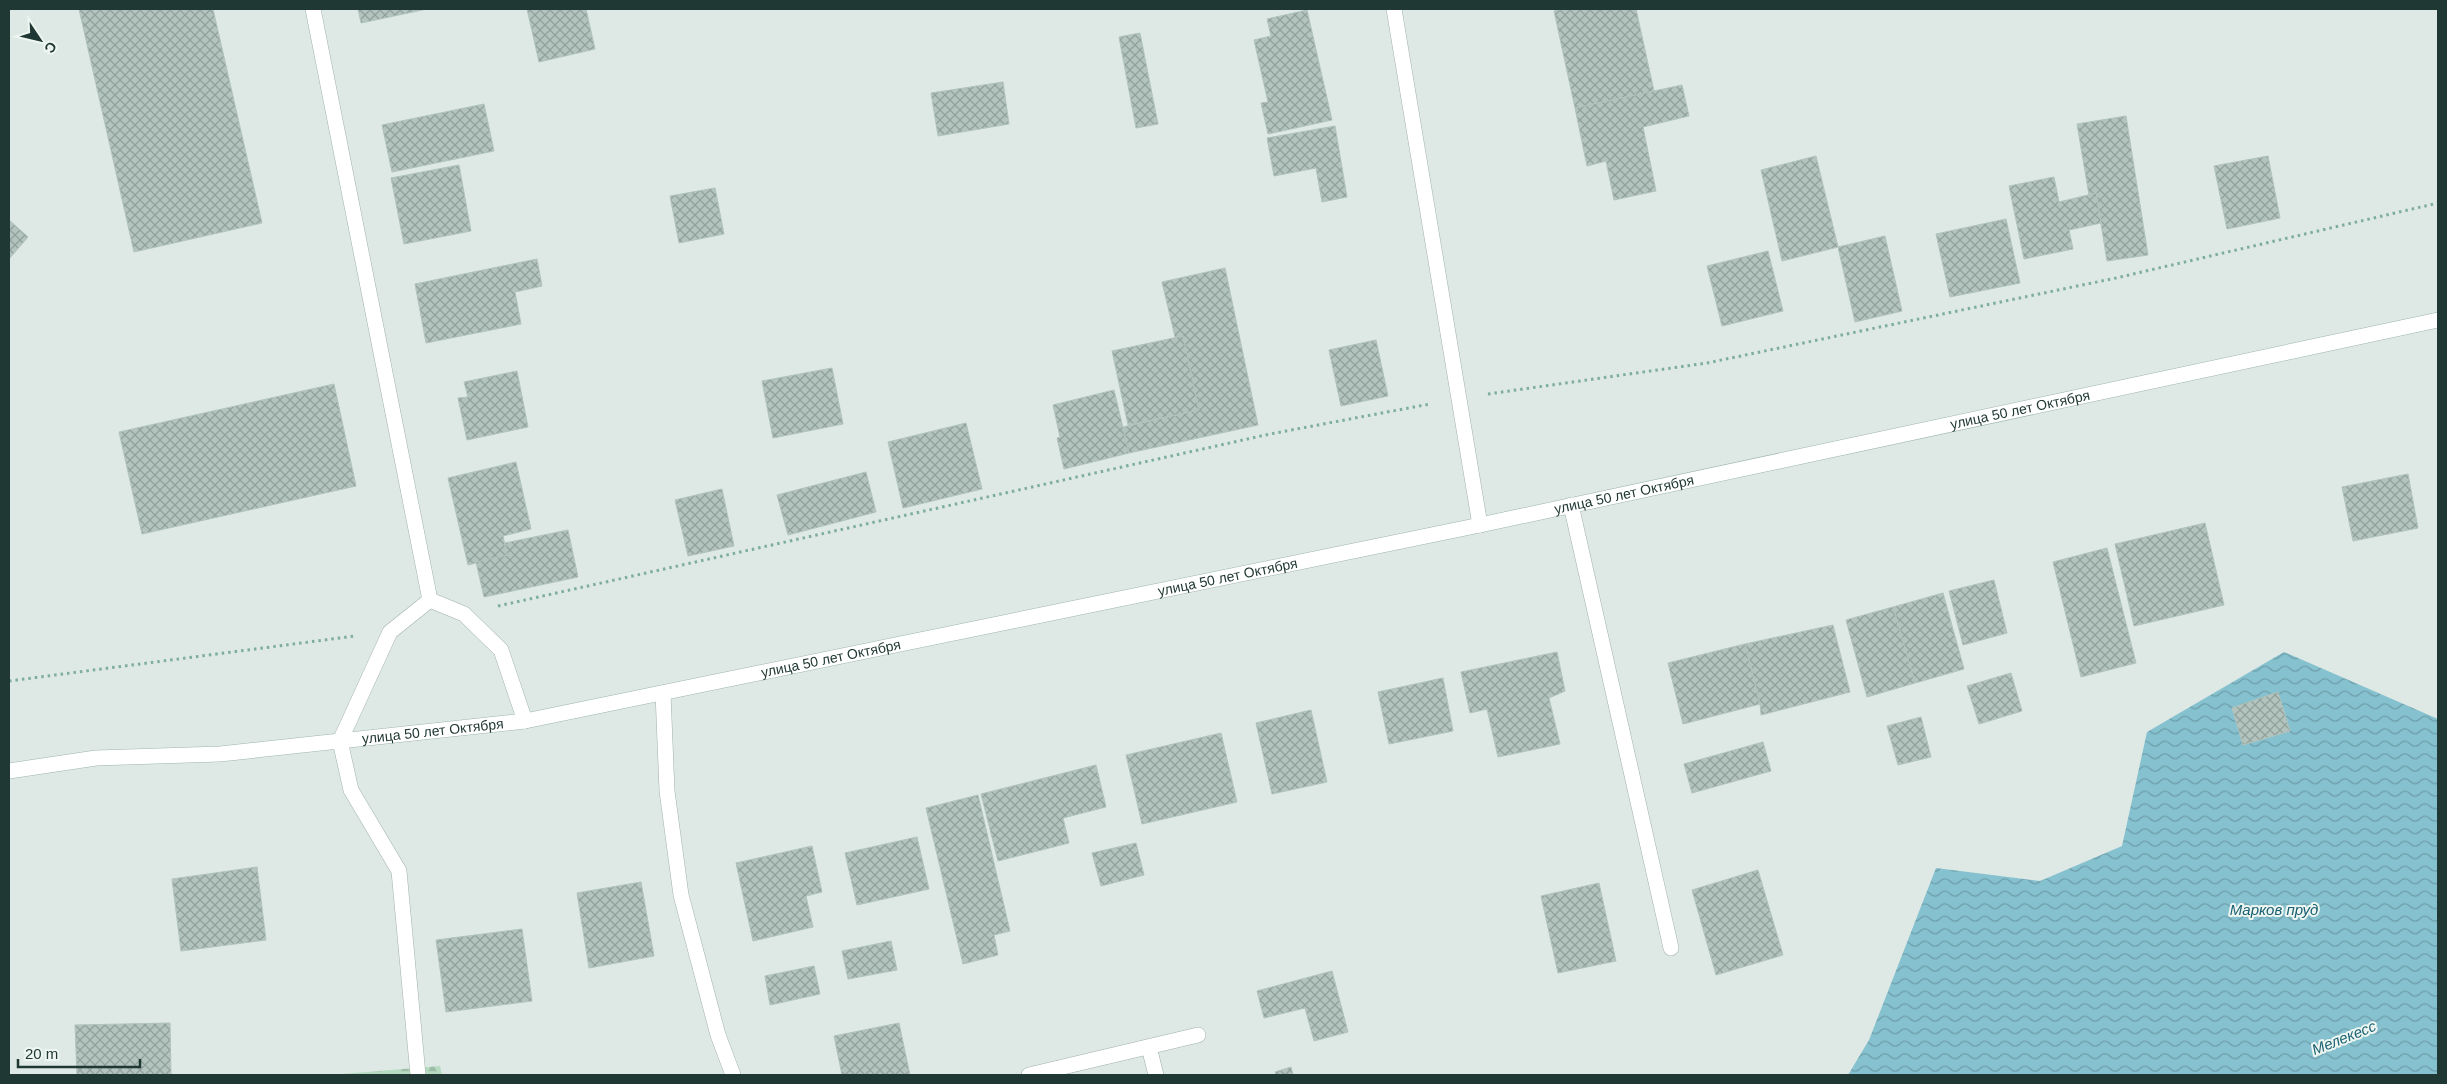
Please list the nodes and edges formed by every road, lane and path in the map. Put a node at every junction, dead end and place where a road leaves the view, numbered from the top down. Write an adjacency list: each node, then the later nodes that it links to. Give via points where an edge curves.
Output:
1 (313, 9): 8 (main road)
2 (1394, 9): 5 (main road)
3 (2438, 203): 5 (path, via 2116,278 1707,363)
4 (2438, 320): 6 (main road, улица 50 лет Октября)
5 (1458, 398): 7 (main road); 9 (path, via 1270,434)
6 (1571, 505): 7 (main road, улица 50 лет Октября); 16 (main road)
7 (1480, 525): 12 (main road, улица 50 лет Октября)
8 (430, 600): 9 (main road); 10 (main road)
9 (464, 614): 13 (main road, via 501,650)
10 (390, 632): 11 (path); 14 (main road)
11 (9, 681)
12 (663, 693): 13 (main road, улица 50 лет Октября); 20 (main road, via 667,791 681,895 718,1035)
13 (525, 721): 14 (main road, улица 50 лет Октября)
14 (340, 741): 15 (main road, улица 50 лет Октября, via 220,754 96,758); 19 (main road, via 351,790 399,871)
15 (9, 771)
16 (1671, 948)
17 (1198, 1035): 18 (main road)
18 (1149, 1047): 21 (main road); 22 (main road)
19 (418, 1075)
20 (733, 1075)
21 (1029, 1075)
22 (1156, 1075)

